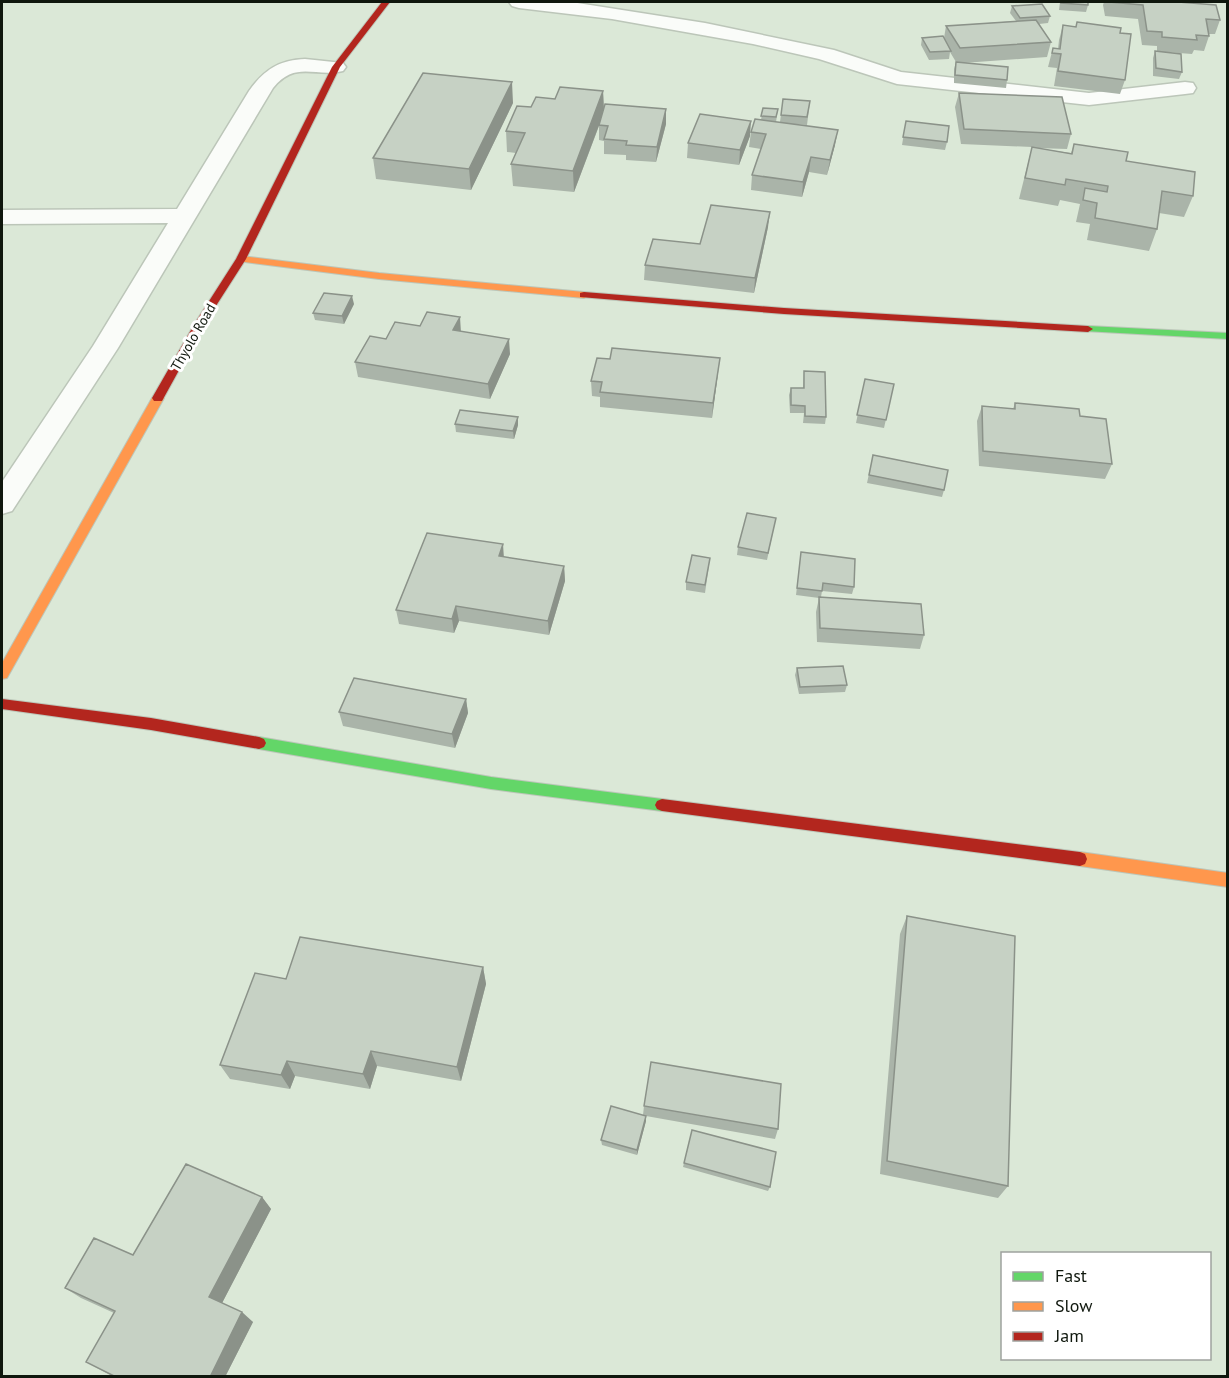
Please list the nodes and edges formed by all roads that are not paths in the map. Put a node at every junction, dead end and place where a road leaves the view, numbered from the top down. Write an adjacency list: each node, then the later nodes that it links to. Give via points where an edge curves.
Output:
1 (386, 2): 3 (main road, Thyolo Road)
2 (519, 2): 4 (street, via 586,8 760,39 868,66 897,78 1089,99)
3 (336, 67): 5 (street, via 309,64 275,73); 7 (main road, Thyolo Road)
4 (1185, 88)
5 (184, 216): 6 (street); 9 (street, via 105,348)
6 (2, 217)
7 (241, 259): 8 (main road, via 652,302); 10 (main road, Thyolo Road, via 200,323)
8 (1227, 336)
9 (2, 504)
10 (2, 674)
11 (2, 704): 12 (main road, via 151,724 491,783)
12 (1227, 880)

